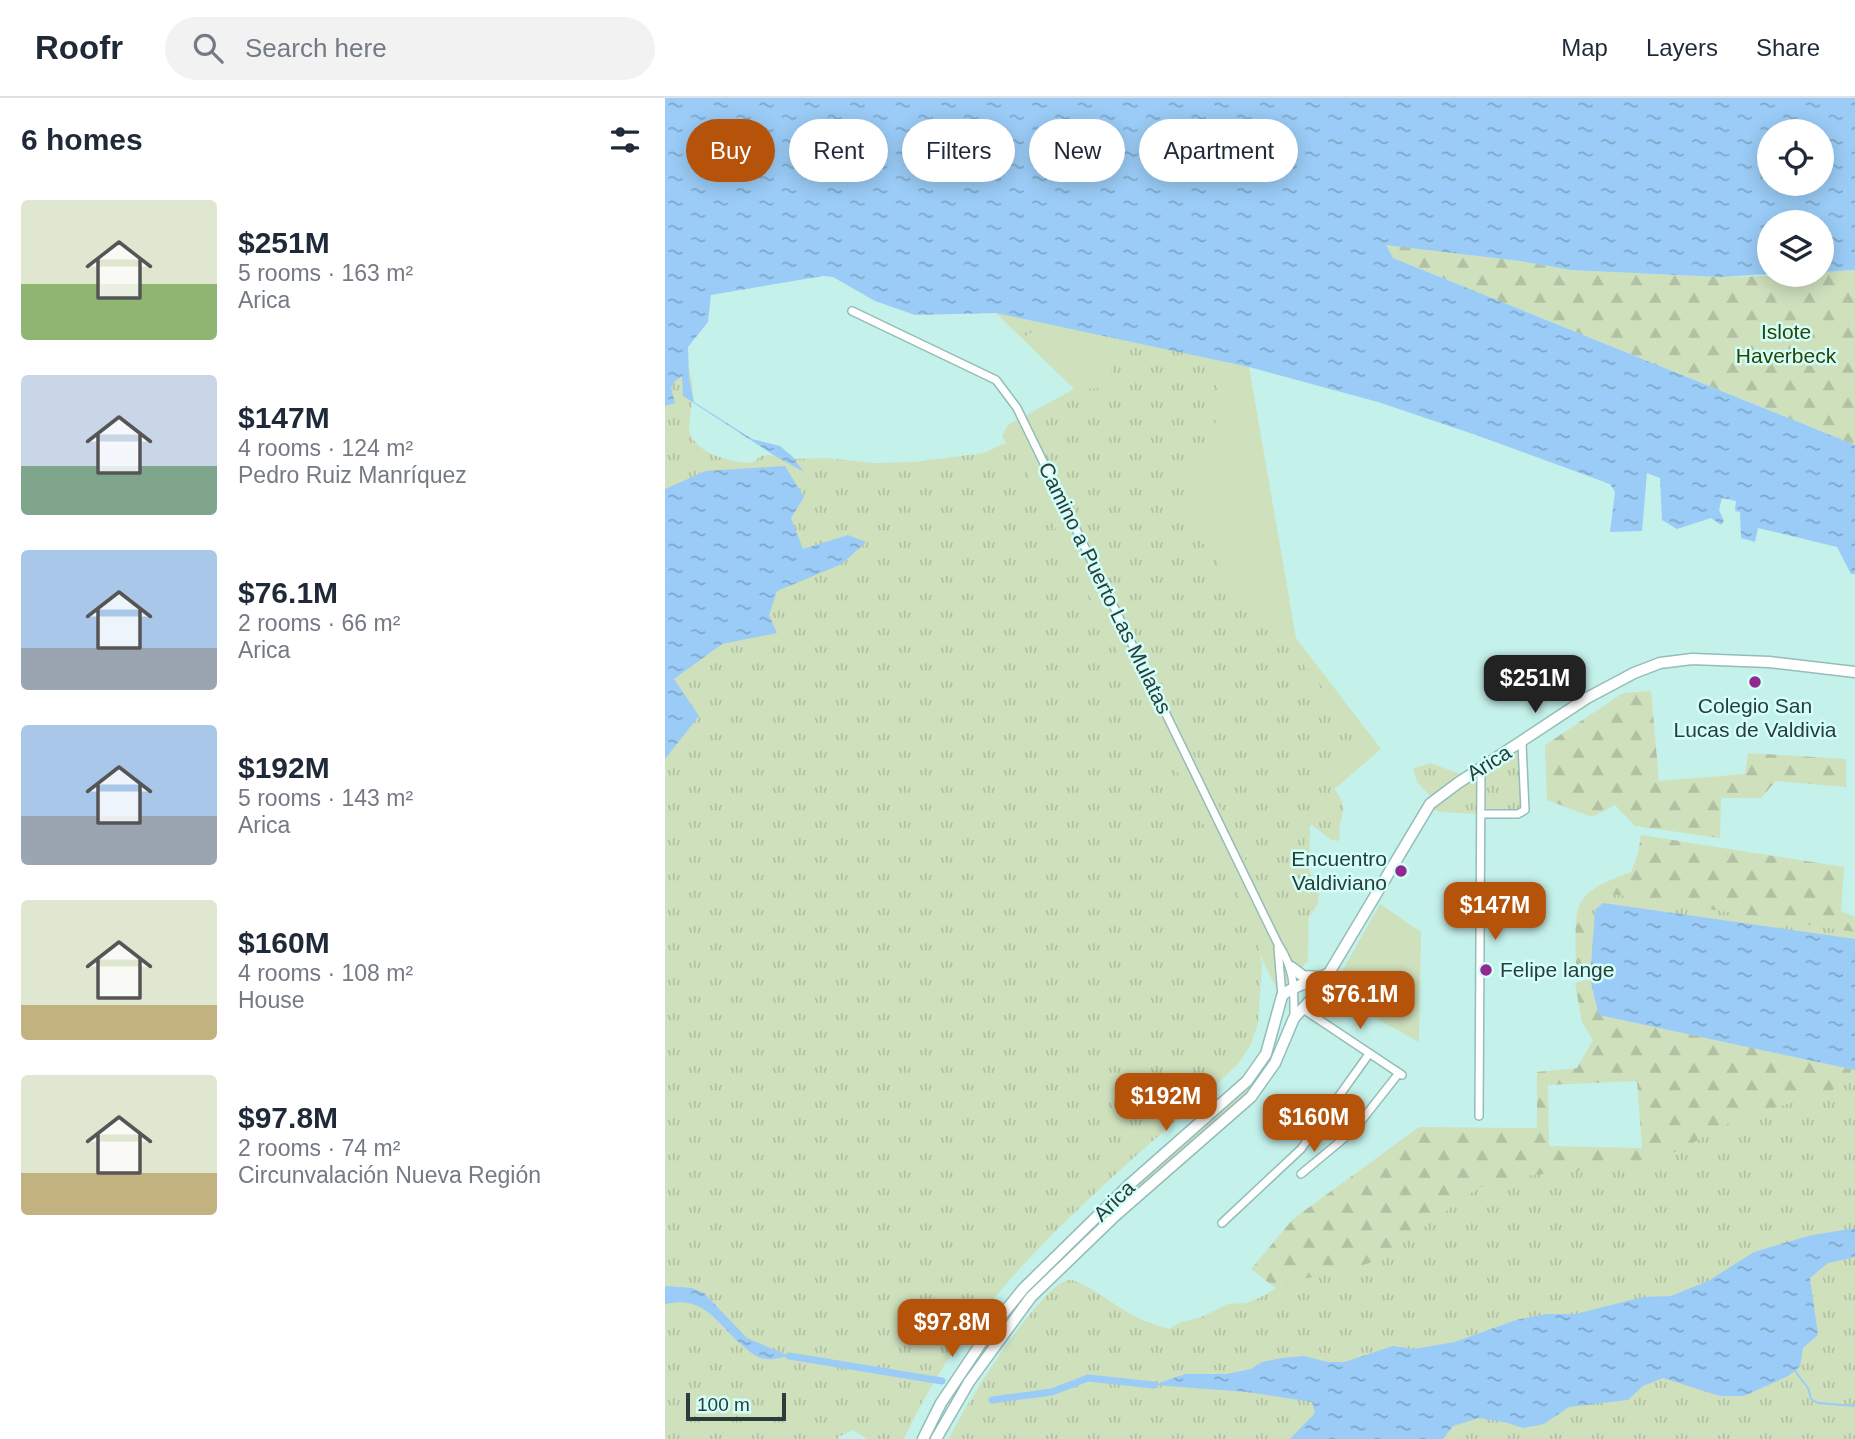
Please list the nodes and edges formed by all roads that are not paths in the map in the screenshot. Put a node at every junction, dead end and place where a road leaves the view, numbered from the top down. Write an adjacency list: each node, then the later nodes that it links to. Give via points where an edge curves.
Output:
1 (852, 311): 6 (street, Camino a Puerto Las Mulatas, via 996,380 1017,408)
2 (1855, 672): 3 (main road, Arica, via 1769,662 1692,659 1660,663 1587,698)
3 (1522, 743): 4 (main road, Arica); 5 (street, via 1525,810)
4 (1481, 768): 5 (street); 8 (main road, Arica, via 1430,804)
5 (1482, 814): 14 (street)
6 (1278, 944): 7 (street, Camino a Puerto Las Mulatas); 10 (street, Camino a Puerto Las Mulatas)
7 (1291, 967): 8 (main road, via 1303,976); 9 (street, Camino a Puerto Las Mulatas)
8 (1326, 975): 9 (main road); 11 (main road, Arica, via 1322,988)
9 (1294, 987): 10 (main road); 12 (street, Camino a Puerto Las Mulatas)
10 (1282, 996): 17 (main road, Arica, via 1266,1054 1247,1082 1129,1185 1023,1289 941,1403)
11 (1303, 1009): 12 (main road, Arica); 13 (street)
12 (1294, 1018): 18 (main road, Arica, via 1275,1063 1251,1097 1031,1297 953,1406)
13 (1369, 1054): 15 (street, via 1401,1074 1354,1130); 16 (street, via 1301,1149)
14 (1479, 1116)
15 (1301, 1174)
16 (1222, 1223)
17 (923, 1439)
18 (936, 1439)

